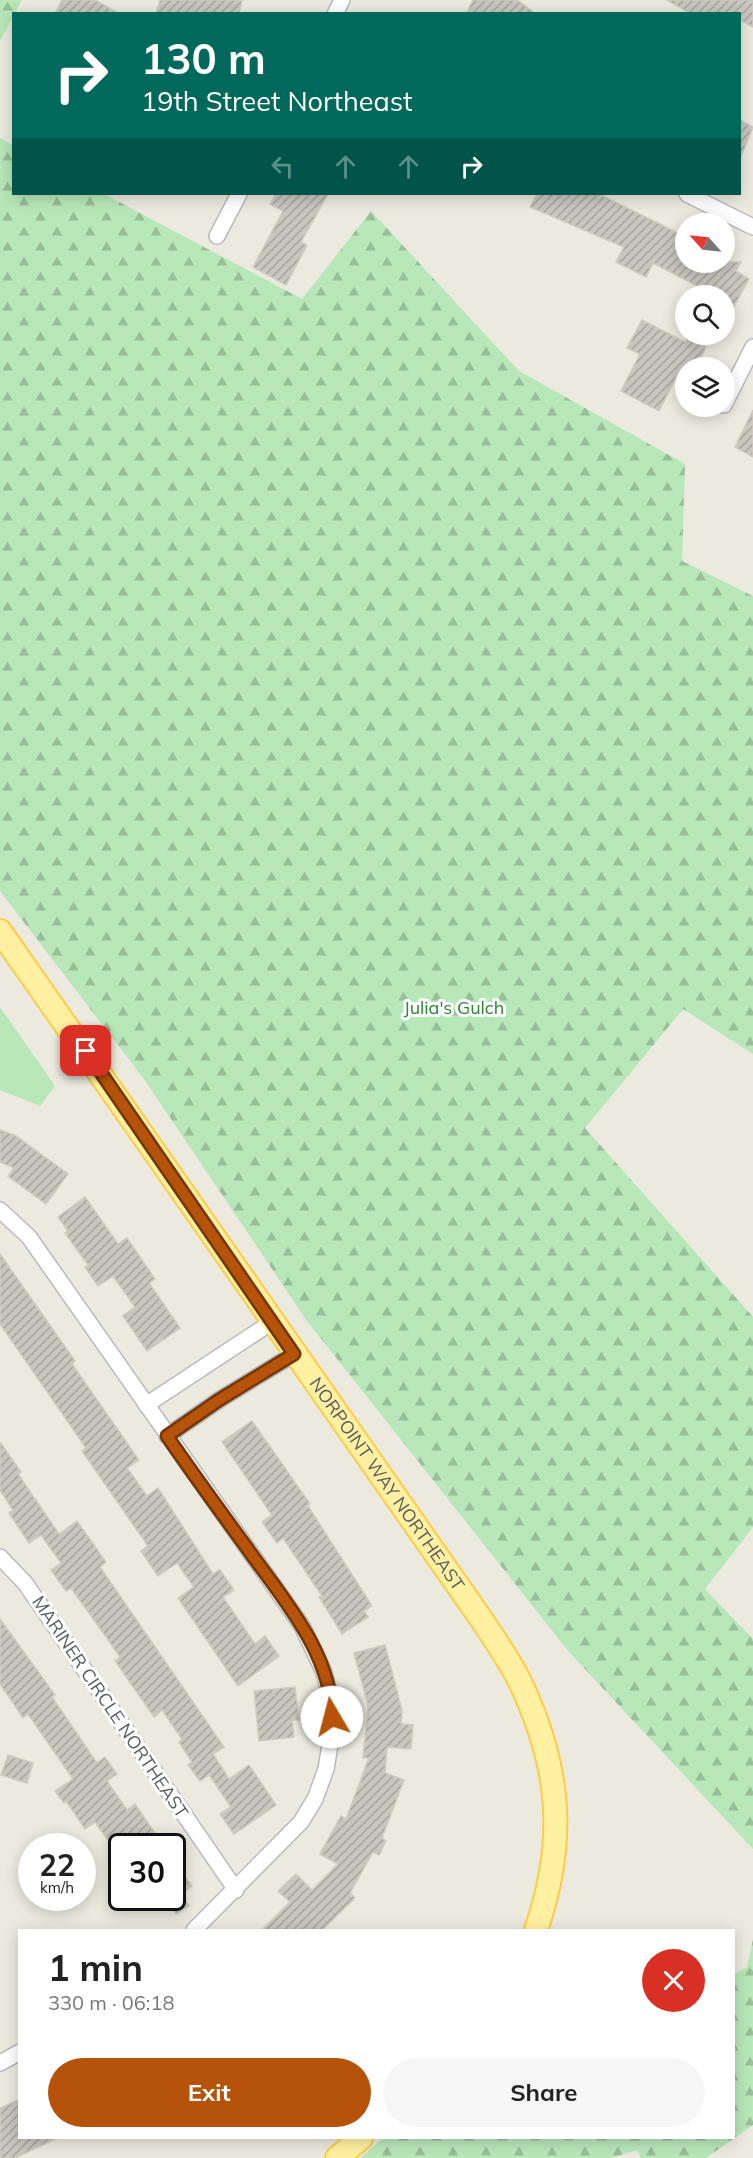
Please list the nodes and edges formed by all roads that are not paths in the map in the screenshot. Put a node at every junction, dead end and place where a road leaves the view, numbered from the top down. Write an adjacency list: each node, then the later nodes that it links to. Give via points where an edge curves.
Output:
1 (238, 195): 4 (street)
2 (689, 195): 3 (street)
3 (753, 227)
4 (217, 236)
5 (753, 347): 6 (street)
6 (735, 383)
7 (0, 931): 9 (main road, NORPOINT WAY NORTHEAST)
8 (0, 1210): 11 (street, via 28,1237)
9 (272, 1322): 10 (main road, NORPOINT WAY NORTHEAST); 11 (street)
10 (294, 1354): 12 (street); 16 (main road, NORPOINT WAY NORTHEAST, via 484,1623 521,1683 553,1783 557,1822 555,1859)
11 (146, 1405): 12 (street)
12 (167, 1436): 14 (street, via 302,1626 332,1702 326,1769 315,1799 284,1842)
13 (0, 1557): 14 (street, MARINER CIRCLE NORTHEAST, via 25,1583)
14 (236, 1890): 15 (street)
15 (195, 1929)
16 (536, 1929)
17 (18, 2053): 18 (street)
18 (0, 2063)
19 (360, 2139): 20 (main road)
20 (337, 2158)

